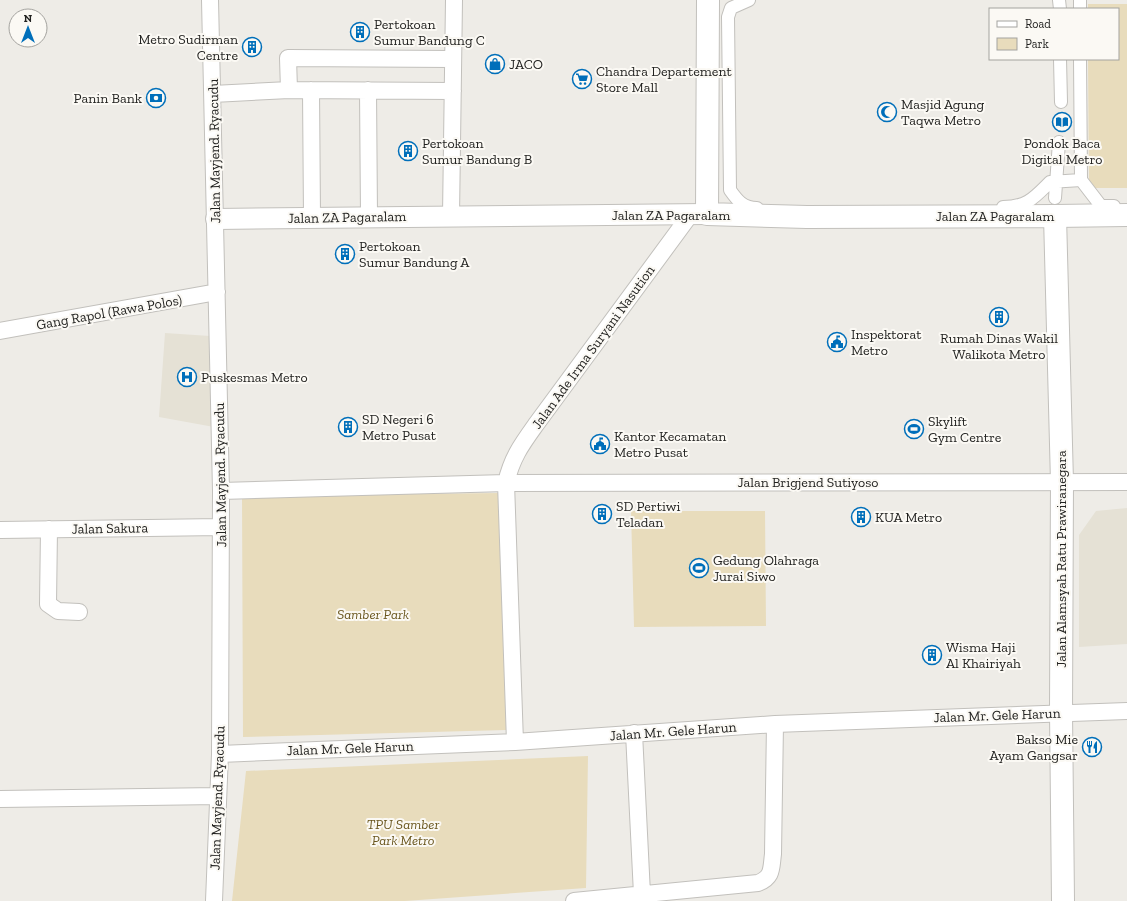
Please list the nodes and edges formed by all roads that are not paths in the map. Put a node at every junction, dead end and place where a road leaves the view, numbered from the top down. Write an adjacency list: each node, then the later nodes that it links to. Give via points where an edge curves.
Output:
1 (210, 0): 12 (street, Jalan Mayjend. Ryacudu)
2 (454, 0): 5 (street)
3 (708, 0): 19 (main road)
4 (749, 0): 16 (street, via 731,8 728,17 730,190 739,202 750,208 1014,207 1033,200 1050,182)
5 (453, 59): 8 (street, via 288,58); 11 (street)
6 (1060, 60): 13 (street)
7 (1080, 60): 15 (street)
8 (289, 90): 9 (street); 12 (street)
9 (311, 90): 10 (street); 23 (street)
10 (368, 90): 11 (street); 22 (street)
11 (453, 91): 20 (street)
12 (213, 94): 24 (street, Jalan Mayjend. Ryacudu)
13 (1061, 102)
14 (1058, 142): 16 (street)
15 (1081, 180): 16 (street); 17 (street, via 1101,206)
16 (1056, 181): 18 (street)
17 (1127, 206)
18 (1055, 207): 19 (main road, Jalan ZA Pagaralam, via 807,216); 21 (main road, Jalan ZA Pagaralam); 27 (main road, Jalan Alamsyah Ratu Prawiranegara)
19 (699, 214): 20 (street, Jalan ZA Pagaralam); 29 (street, Jalan Ade Irma Suryani Nasution, via 514,457)
20 (451, 216): 22 (street, Jalan ZA Pagaralam)
21 (1127, 216)
22 (369, 217): 23 (street, Jalan ZA Pagaralam)
23 (312, 218): 24 (street, Jalan ZA Pagaralam)
24 (216, 219): 25 (street, Jalan Mayjend. Ryacudu)
25 (217, 292): 26 (street, Gang Rapol (Rawa Polos)); 30 (street, Jalan Mayjend. Ryacudu)
26 (0, 331)
27 (1062, 482): 28 (street, Jalan Brigjend Sutiyoso); 29 (street, Jalan Brigjend Sutiyoso); 36 (main road, Jalan Alamsyah Ratu Prawiranegara)
28 (1127, 482)
29 (506, 483): 30 (street, Jalan Brigjend Sutiyoso); 39 (street, Jalan Ade Irma Suryani Nasution)
30 (221, 491): 31 (street, Jalan Mayjend. Ryacudu)
31 (221, 527): 32 (street, Jalan Sakura); 40 (street, Jalan Mayjend. Ryacudu)
32 (49, 529): 33 (street, Jalan Sakura); 34 (street, via 48,604 58,611)
33 (0, 530)
34 (79, 612)
35 (1127, 711): 36 (street, Jalan Mr. Gele Harun)
36 (1061, 712): 37 (street, Jalan Mr. Gele Harun); 46 (main road, Jalan Alamsyah Ratu Prawiranegara)
37 (775, 724): 38 (street, Jalan Mr. Gele Harun); 43 (street, via 773,854 771,872 767,880)
38 (634, 733): 39 (street, Jalan Mr. Gele Harun); 43 (street)
39 (515, 742): 40 (street, Jalan Mr. Gele Harun)
40 (220, 754): 41 (street, Jalan Mayjend. Ryacudu)
41 (218, 796): 42 (street); 44 (street, Jalan Mayjend. Ryacudu)
42 (0, 799)
43 (642, 894): 45 (street)
44 (214, 901)
45 (574, 901)
46 (1063, 901)

